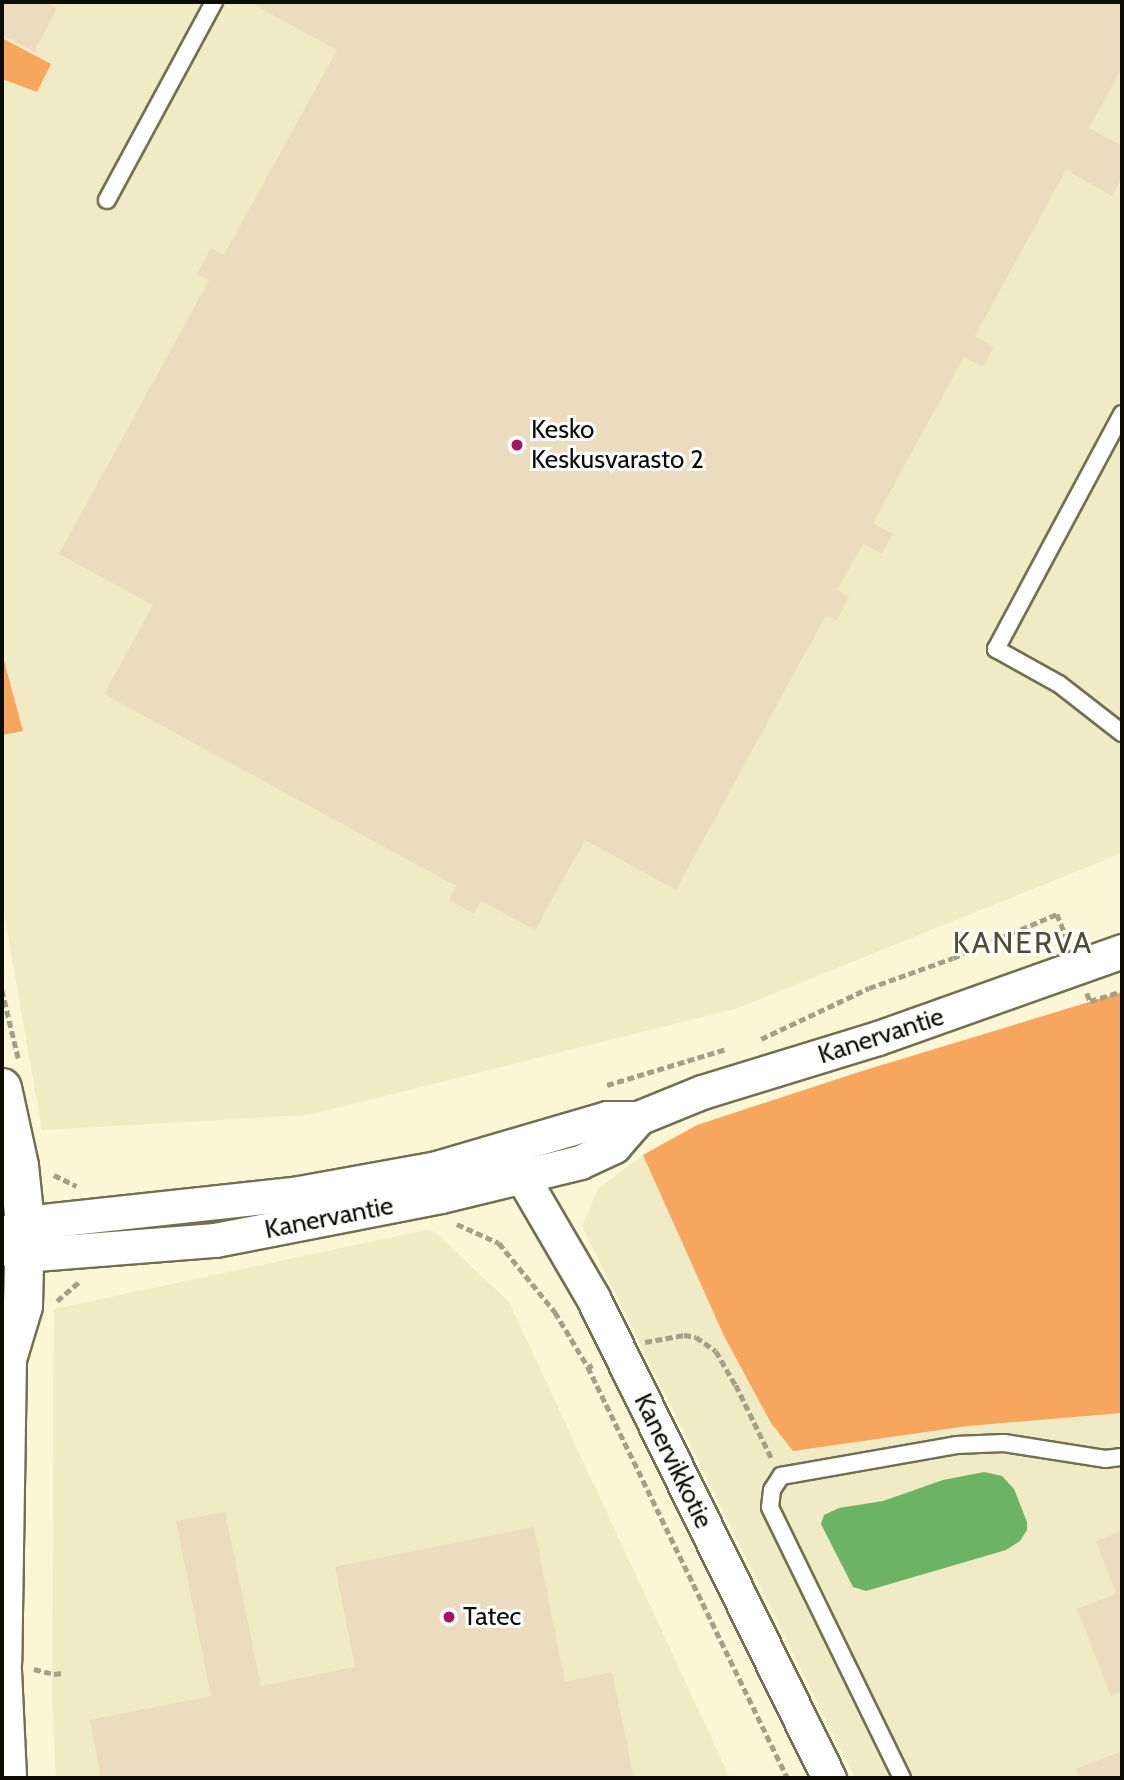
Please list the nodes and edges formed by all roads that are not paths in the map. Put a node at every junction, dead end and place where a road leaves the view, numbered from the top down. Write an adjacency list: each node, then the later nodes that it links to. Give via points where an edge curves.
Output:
1 (214, 2): 2 (lane)
2 (107, 200)
3 (1122, 414): 4 (lane, via 996,649 1059,684)
4 (1122, 733)
5 (1122, 951): 7 (street, Kanervantie)
6 (2, 1088): 10 (main road, via 19,1166)
7 (638, 1118): 8 (street, Kanervantie, via 607,1118); 9 (street, Kanervantie, via 614,1146 580,1162)
8 (506, 1149): 9 (street, Kanervikkotie); 10 (street, Kanervantie, via 436,1168)
9 (523, 1178): 10 (street, Kanervantie, via 215,1240); 15 (street, Kanervikkotie, via 593,1298)
10 (13, 1240): 11 (main road, via 23,1306)
11 (5, 1348): 13 (main road)
12 (1122, 1457): 16 (lane, via 1105,1459 1004,1443 956,1445 781,1476 772,1490 770,1507)
13 (11, 1667): 14 (main road)
14 (7, 1778)
15 (829, 1778)
16 (902, 1778)

